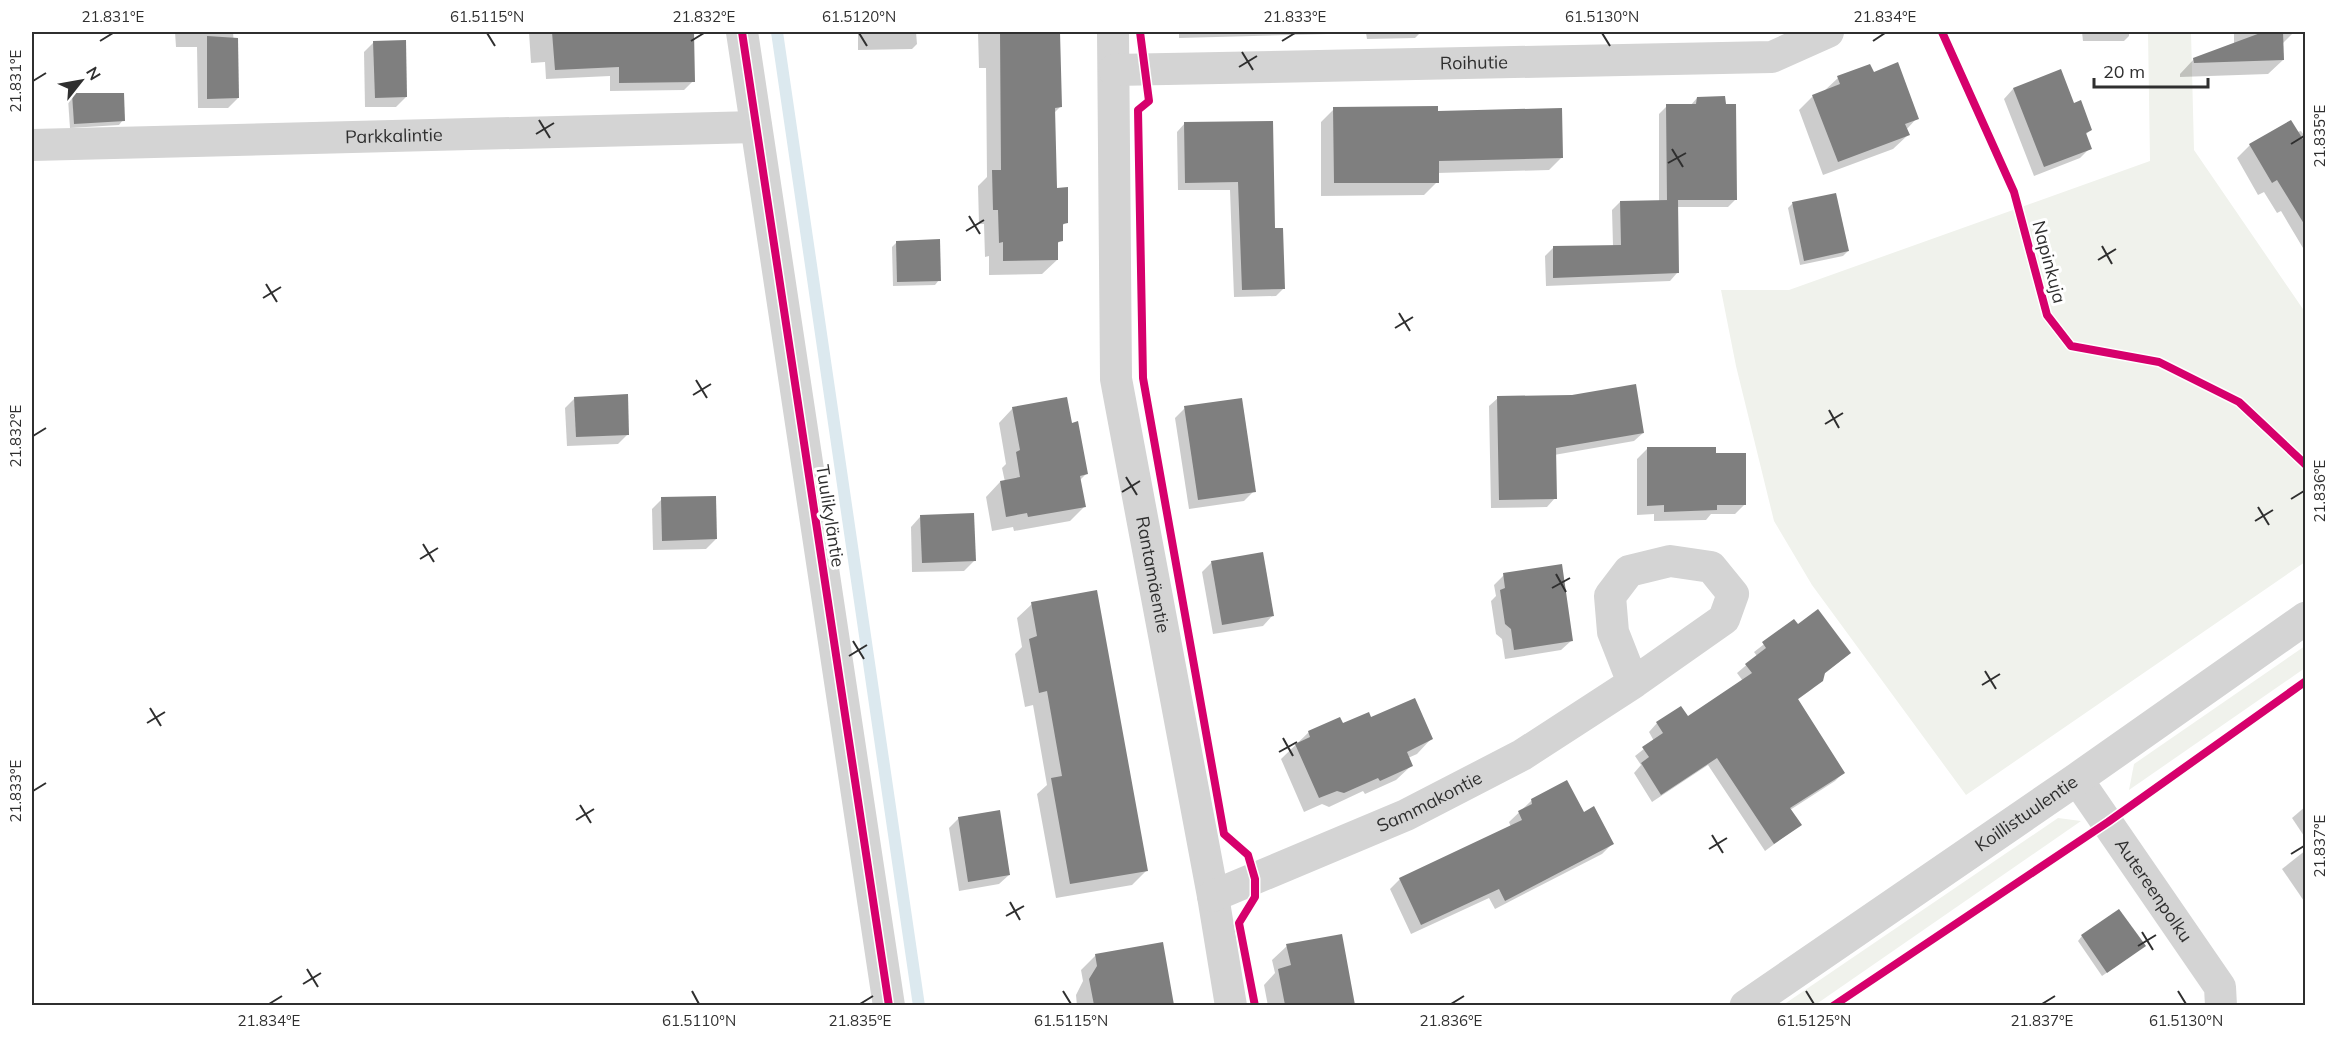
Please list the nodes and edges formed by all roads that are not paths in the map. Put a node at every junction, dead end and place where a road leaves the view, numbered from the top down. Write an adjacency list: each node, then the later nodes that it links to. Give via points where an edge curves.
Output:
1 (742, 32): 5 (street, Tuulikyläntie)
2 (1113, 32): 4 (street, Rantamäentie)
3 (1828, 32): 4 (street, Roihutie, via 1772,57)
4 (1114, 70): 10 (street, Rantamäentie, via 1116,379)
5 (756, 127): 6 (street, Parkkalintie); 11 (street, Tuulikyläntie)
6 (32, 145)
7 (2306, 618): 9 (street, Koillistuulentie)
8 (1633, 683): 10 (street, Sammakontie, via 1522,755 1406,815)
9 (2077, 779): 13 (street, Koillistuulentie); 14 (street, Autereenpolku, via 2220,987)
10 (1213, 896): 12 (street, Rantamäentie)
11 (889, 1005)
12 (1231, 1005)
13 (1746, 1005)
14 (2221, 1005)

